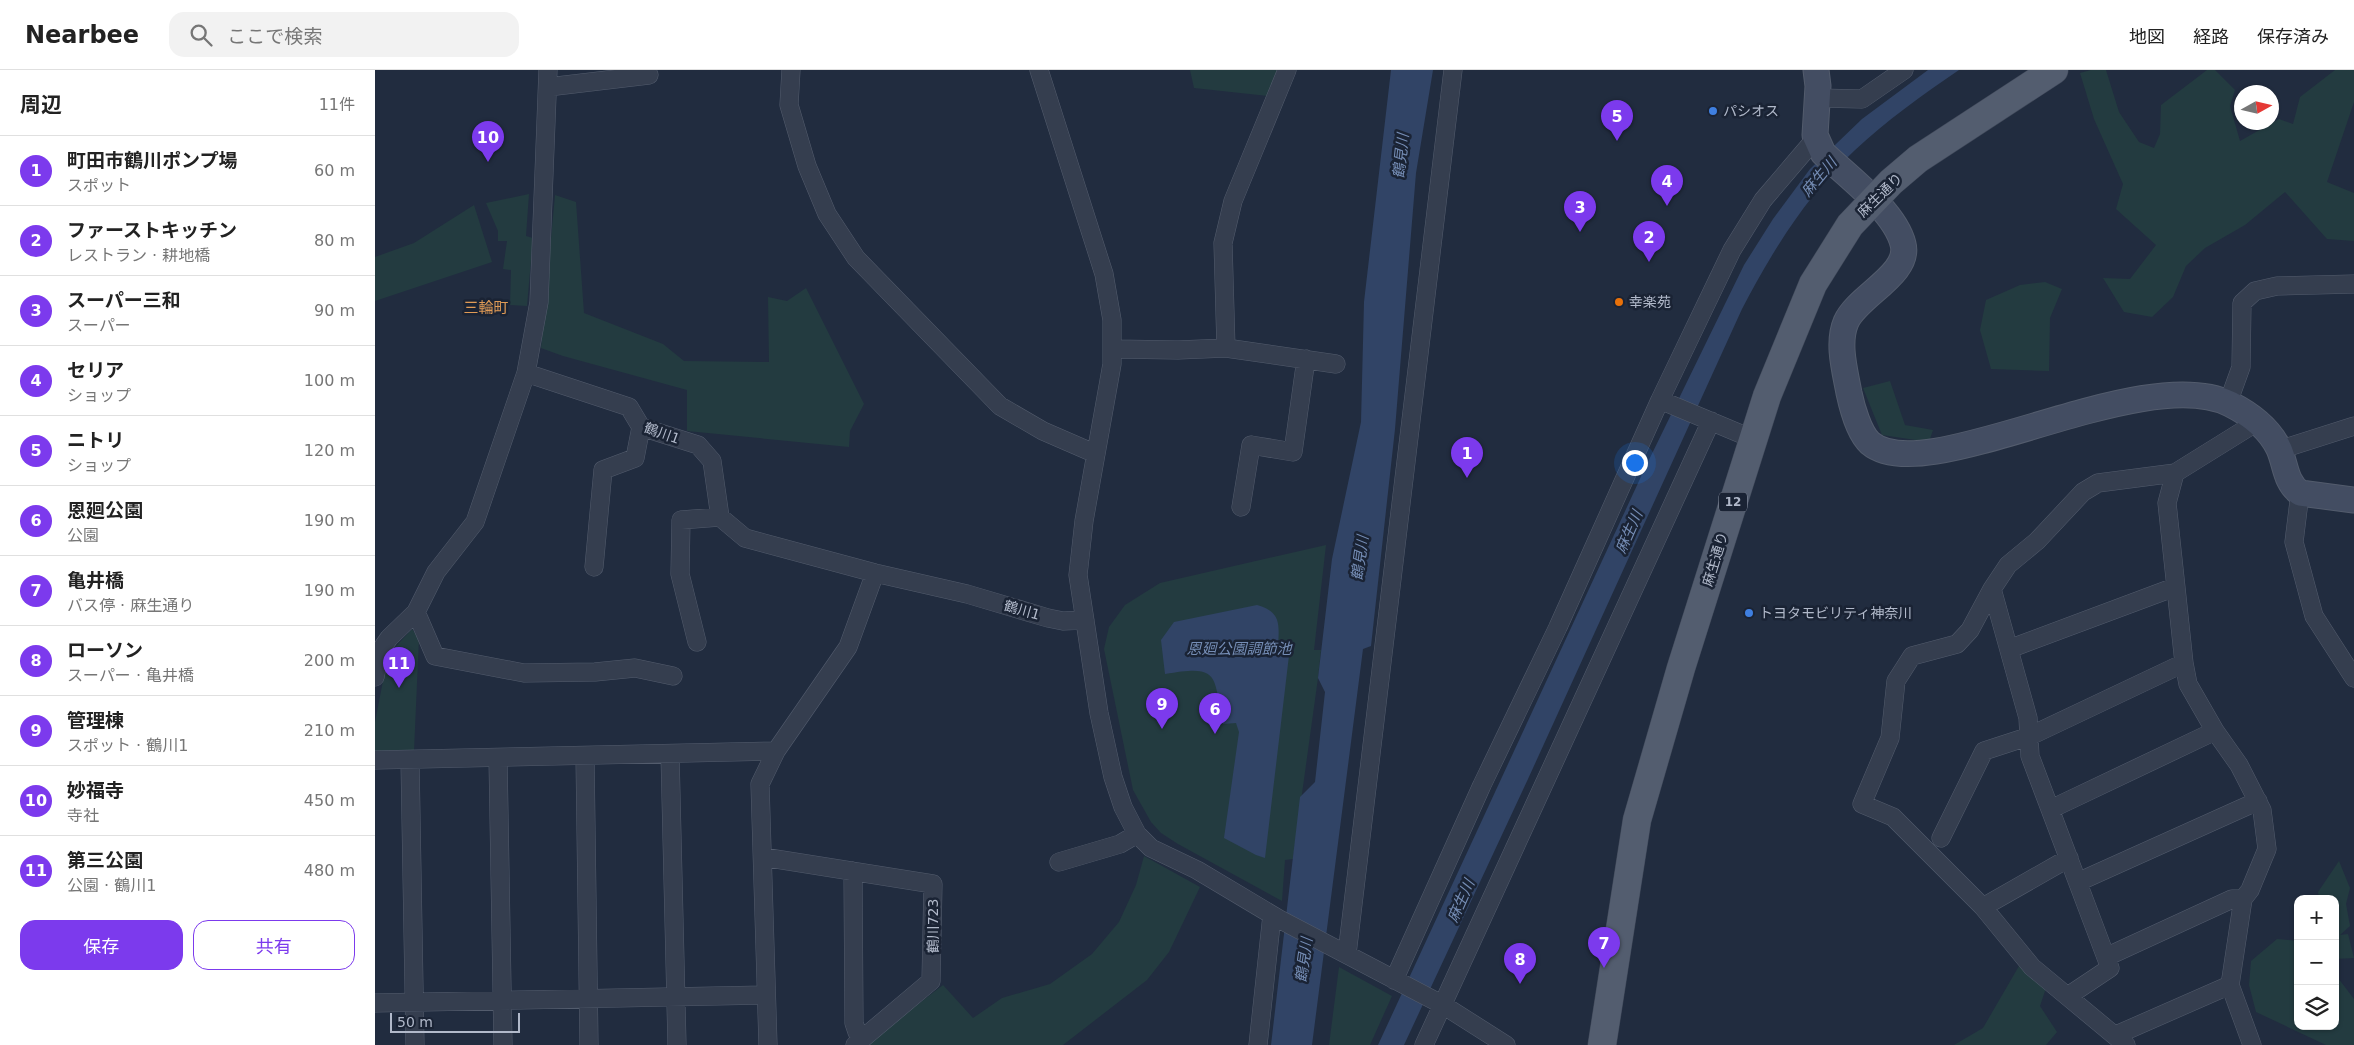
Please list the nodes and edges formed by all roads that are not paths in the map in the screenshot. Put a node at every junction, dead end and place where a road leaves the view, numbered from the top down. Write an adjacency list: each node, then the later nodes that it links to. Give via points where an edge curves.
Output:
1 (791, 70): 27 (street, via 789,105 807,166 827,214 856,258 1000,406 1043,431)
2 (1039, 70): 14 (street, via 1105,274 1111,306)
3 (1287, 70): 15 (street, via 1233,201 1223,243)
4 (1453, 70): 66 (street)
5 (1816, 70): 10 (street)
6 (1905, 70): 10 (street, via 1862,99)
7 (2053, 70): 12 (main road, 麻生通り / 12, via 1918,159)
8 (649, 75): 9 (street)
9 (548, 79): 18 (street, via 539,302)
10 (1818, 98): 11 (street)
11 (1816, 141): 12 (street, via 1823,153); 19 (street, via 1763,200 1732,250)
12 (1872, 199): 20 (street, via 1897,230 1904,255 1900,265 1856,306 1846,323 1842,342 1853,410 1867,441 1880,451 1895,454 1944,451 2113,405 2166,397 2205,395); 25 (main road, 麻生通り / 12, via 1835,246 1813,284)
13 (2354, 284): 20 (street, via 2277,286 2255,291 2242,303 2241,366)
14 (1113, 348): 15 (street); 27 (street)
15 (1226, 348): 16 (street)
16 (1306, 359): 17 (street); 31 (street, via 1293,452 1251,446)
17 (1336, 364)
18 (526, 373): 24 (street, 鶴川1, via 629,407); 37 (street, via 475,522 436,572)
19 (1666, 402): 21 (street); 68 (street, via 1482,785)
20 (2228, 403): 22 (street)
21 (1705, 419): 25 (street); 77 (street)
22 (2257, 422): 26 (street); 28 (street)
23 (2354, 426): 26 (street)
24 (641, 427): 32 (street, 鶴川1, via 697,445 712,461); 33 (street, via 635,458 603,470)
25 (1753, 439): 88 (main road, 麻生通り / 12, via 1637,820)
26 (2279, 450): 29 (street, via 2288,480)
27 (1097, 454): 38 (street, via 1078,562)
28 (2175, 473): 35 (street, via 2167,503); 36 (street, via 2098,483 2083,492 2037,541 2008,565)
29 (2300, 493): 30 (street); 45 (street, via 2295,542 2314,616)
30 (2354, 500)
31 (1241, 507)
32 (720, 517): 34 (street, 鶴川1, via 745,538); 40 (street, via 681,520 680,574)
33 (594, 567)
34 (875, 573): 38 (street, 鶴川1, via 967,594 1048,618); 48 (street, via 847,647)
35 (2175, 587): 41 (street); 42 (street)
36 (1992, 589): 41 (street); 64 (street, via 1970,630 1957,644 1912,656 1896,682 1890,738 1862,804 1893,817)
37 (416, 612): 39 (street); 43 (street, via 435,656 524,673 635,668)
38 (1085, 620): 56 (street, via 1099,713 1113,777)
39 (382, 638): 44 (street)
40 (697, 642)
41 (2009, 649): 47 (street, via 2029,718)
42 (2184, 662): 46 (street, via 2188,684); 47 (street)
43 (673, 676)
44 (375, 677)
45 (2354, 678)
46 (2215, 731): 54 (street, via 2239,766); 55 (street)
47 (2030, 736): 55 (street, via 2030,756); 57 (street, via 1984,752)
48 (776, 751): 49 (street); 58 (street, via 760,784)
49 (671, 754): 50 (street); 72 (street)
50 (585, 756): 51 (street); 73 (street)
51 (498, 758): 53 (street); 74 (street)
52 (375, 760): 53 (street)
53 (410, 760): 75 (street)
54 (2257, 801): 62 (street); 63 (street, via 2262,810 2267,849 2251,890)
55 (2051, 809): 59 (street)
56 (1137, 834): 60 (street, via 1120,844); 65 (street, via 1151,848 1197,870)
57 (1941, 838)
58 (763, 857): 61 (street, 鶴川723); 70 (street)
59 (2069, 858): 62 (street); 64 (street)
60 (1059, 862)
61 (853, 872): 79 (street, via 853,1023); 79 (street, 鶴川723, via 933,884 931,980)
62 (2078, 882): 67 (street)
63 (2243, 899): 67 (street, via 2232,899); 69 (street)
64 (1983, 907): 71 (street, via 2032,967)
65 (1275, 917): 66 (street); 85 (street)
66 (1345, 952): 68 (street)
67 (2106, 957): 71 (street, via 2110,968)
68 (1397, 981): 77 (street)
69 (2230, 985): 78 (street); 89 (street)
70 (766, 995): 72 (street); 84 (street)
71 (2068, 996): 78 (street)
72 (676, 997): 73 (street); 83 (street)
73 (587, 999): 74 (street); 82 (street)
74 (502, 1001): 75 (street); 81 (street)
75 (414, 1002): 76 (street); 80 (street)
76 (375, 1003)
77 (1439, 1004): 86 (street); 87 (street)
78 (2121, 1040)
79 (859, 1042)
80 (415, 1045)
81 (503, 1045)
82 (589, 1045)
83 (677, 1045)
84 (768, 1045)
85 (1258, 1045)
86 (1424, 1045)
87 (1506, 1045)
88 (1602, 1045)
89 (2252, 1045)

